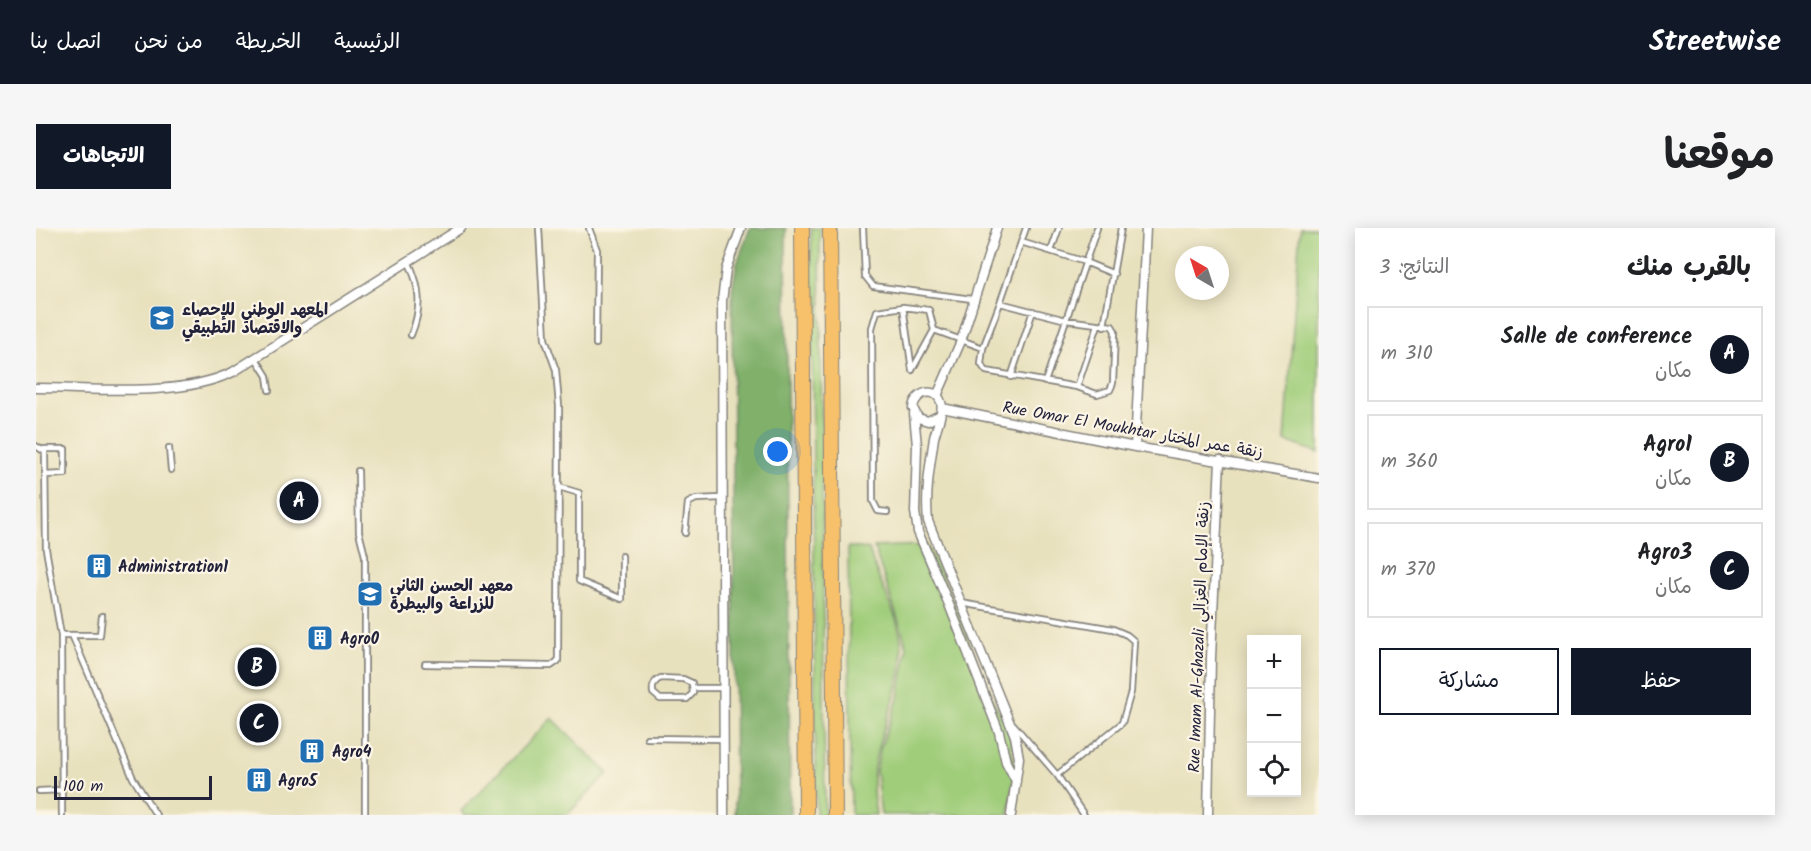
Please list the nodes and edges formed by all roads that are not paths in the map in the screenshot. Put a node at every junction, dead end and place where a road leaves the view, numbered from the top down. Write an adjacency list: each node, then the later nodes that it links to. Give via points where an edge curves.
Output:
1 (461, 228): 16 (street)
2 (539, 228): 49 (lane, via 545,339 558,382)
3 (590, 228): 29 (lane, via 597,250)
4 (741, 228): 50 (street, via 723,285)
5 (802, 228): 72 (main road)
6 (830, 228): 73 (main road)
7 (863, 228): 19 (lane, via 865,276 873,286)
8 (997, 228): 19 (street)
9 (1026, 228): 14 (lane)
10 (1059, 228): 15 (lane)
11 (1097, 228): 17 (lane)
12 (1121, 228): 18 (lane)
13 (1146, 228): 41 (street)
14 (1021, 242): 15 (lane); 20 (lane)
15 (1051, 251): 17 (lane)
16 (408, 261): 27 (lane, via 420,307); 31 (street)
17 (1085, 262): 18 (lane); 23 (lane)
18 (1114, 274): 25 (lane)
19 (972, 299): 28 (street)
20 (1000, 303): 22 (lane); 30 (lane)
21 (903, 307): 26 (lane, via 928,310); 26 (lane, via 912,370); 51 (lane, via 877,311 872,328 873,501 878,511)
22 (1033, 311): 23 (lane); 32 (lane)
23 (1066, 320): 24 (lane); 33 (lane)
24 (1098, 325): 25 (lane); 34 (lane)
25 (1104, 326): 34 (lane, via 1115,331 1110,390 1097,394)
26 (934, 330): 28 (lane)
27 (411, 335)
28 (961, 341): 30 (lane); 37 (street)
29 (596, 344)
30 (983, 348): 32 (lane, via 983,369)
31 (255, 357): 35 (street, via 224,377 199,385); 36 (lane, via 267,376)
32 (1011, 377): 33 (lane)
33 (1045, 382): 34 (lane)
34 (1077, 387)
35 (36, 388)
36 (269, 390)
37 (936, 396): 38 (street); 39 (street, via 929,392 918,396 913,402)
38 (940, 412): 39 (street, via 925,421); 41 (street, Rue Omar El Moukhtar زنقة عمر المختار); 54 (street, via 927,501 928,521)
39 (914, 413): 65 (street, via 918,532)
40 (36, 446): 43 (lane)
41 (1135, 447): 44 (street, Rue Omar El Moukhtar زنقة عمر المختار)
42 (169, 448): 45 (lane)
43 (44, 449): 47 (lane); 47 (lane, via 65,449 66,474)
44 (1220, 460): 48 (street, Rue Omar El Moukhtar زنقة عمر المختار); 76 (street, Rue Imam Al-Ghazali زنقة الإمام الغزالي)
45 (171, 470)
46 (358, 471): 70 (lane, via 359,532 365,556)
47 (46, 475): 56 (lane, via 46,549)
48 (1319, 478)
49 (559, 487): 53 (lane, via 579,492 579,581 622,598); 58 (lane, via 558,661 550,666)
50 (724, 497): 52 (lane, via 688,503); 60 (street)
51 (887, 512)
52 (685, 533)
53 (622, 556)
54 (961, 603): 61 (street); 64 (lane, via 1113,629 1134,641 1131,692 1122,723)
55 (102, 616): 57 (lane, via 100,635)
56 (61, 635): 57 (lane); 66 (lane)
57 (72, 635): 69 (lane, via 133,777)
58 (425, 664)
59 (693, 688): 59 (lane, via 688,680 661,678 652,688 660,699 682,700 691,697); 60 (lane)
60 (723, 688): 63 (street)
61 (1007, 717): 64 (lane); 65 (street, via 1019,758)
62 (647, 738): 63 (lane)
63 (724, 739): 71 (street)
64 (1057, 775): 75 (lane)
65 (1016, 781): 74 (street)
66 (62, 790): 67 (lane); 68 (lane)
67 (39, 791)
68 (62, 815)
69 (156, 815)
70 (365, 815)
71 (724, 815)
72 (807, 815)
73 (835, 815)
74 (1011, 815)
75 (1084, 815)
76 (1208, 815)

